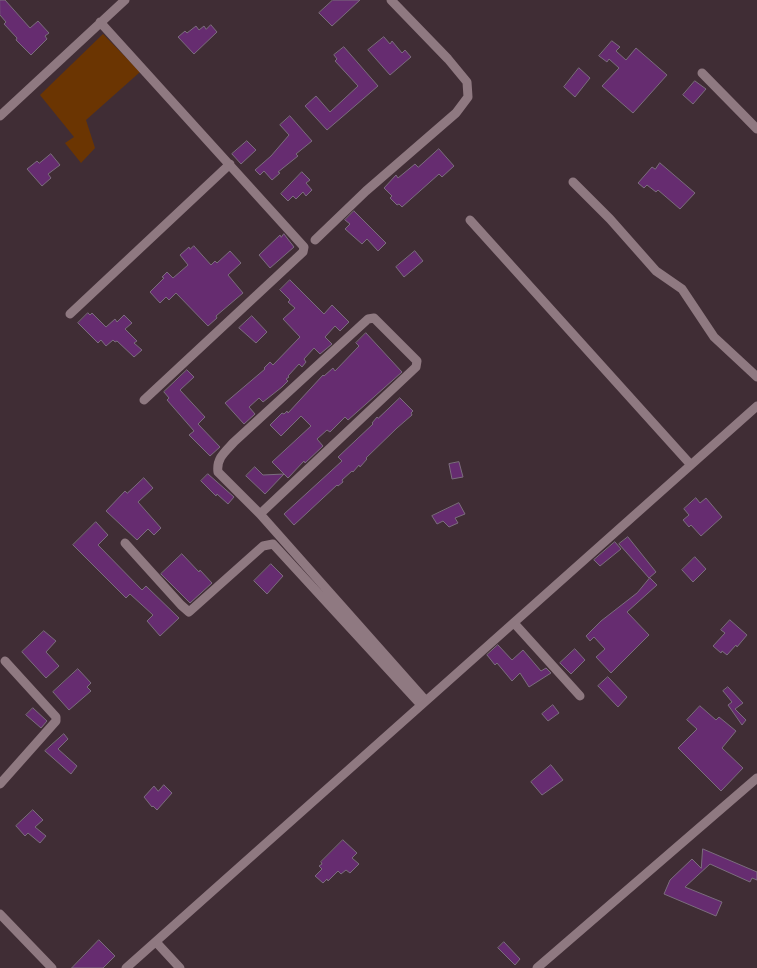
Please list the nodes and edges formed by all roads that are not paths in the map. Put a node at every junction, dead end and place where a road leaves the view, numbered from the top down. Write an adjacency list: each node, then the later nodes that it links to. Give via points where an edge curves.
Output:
1 (125, 0): 3 (street)
2 (391, 0): 10 (street, via 467,82 468,97 456,113 366,191)
3 (100, 22): 5 (street); 7 (street)
4 (702, 73): 6 (street)
5 (0, 116)
6 (757, 129)
7 (230, 164): 11 (street); 13 (street, via 300,241 303,252)
8 (573, 182): 12 (street, via 656,271 682,289 714,337)
9 (470, 220): 15 (street)
10 (316, 240)
11 (70, 314)
12 (757, 377)
13 (144, 400)
14 (757, 406): 15 (street)
15 (691, 465): 18 (street)
16 (260, 514): 16 (street, via 218,472 222,454 368,319 374,318 417,361 416,367); 21 (street)
17 (125, 543): 21 (street, via 189,612 263,546 273,544)
18 (514, 623): 20 (street); 21 (street)
19 (5, 661): 23 (street, via 56,717 56,721)
20 (580, 696)
21 (424, 703): 25 (street)
22 (757, 778): 29 (street)
23 (0, 784)
24 (0, 914): 26 (street)
25 (156, 942): 27 (street); 28 (street)
26 (52, 968)
27 (126, 968)
28 (180, 968)
29 (537, 968)

